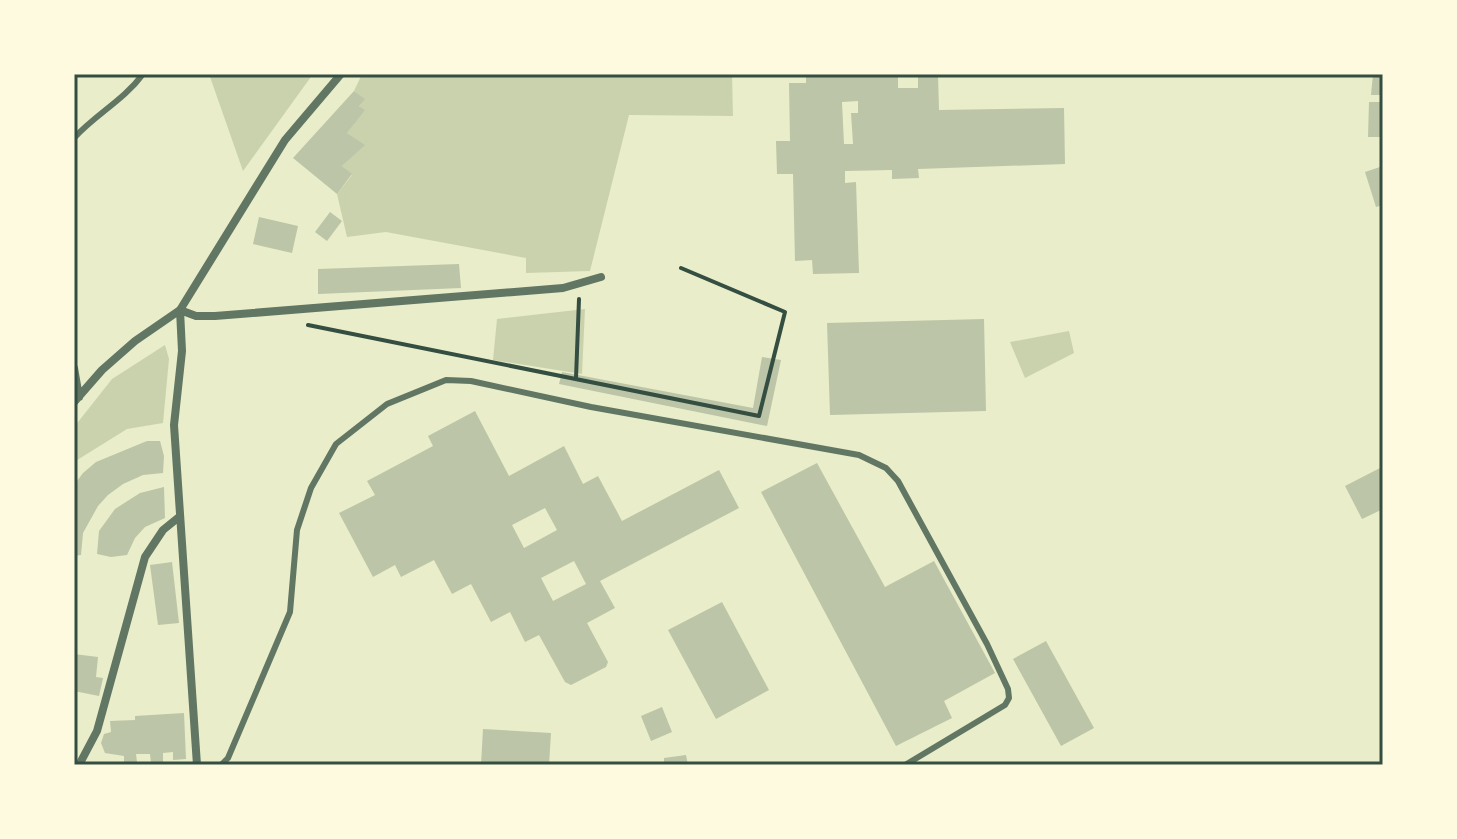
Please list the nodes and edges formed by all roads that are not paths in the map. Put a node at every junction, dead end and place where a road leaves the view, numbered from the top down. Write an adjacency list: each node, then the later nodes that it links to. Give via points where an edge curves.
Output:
1 (143, 74): 3 (lane, via 128,94 94,116)
2 (341, 74): 5 (street, via 285,140)
3 (74, 138)
4 (601, 277): 5 (street, via 563,288 215,316)
5 (180, 310): 7 (street, via 135,341); 8 (street, via 182,351 174,425)
6 (74, 368): 7 (street)
7 (76, 400)
8 (179, 517): 9 (street, via 145,557 97,731); 10 (street)
9 (79, 765)
10 (197, 765)
11 (221, 765): 12 (lane, via 290,612 297,530 311,488 336,444 387,404 446,380 859,455 886,468 987,644 1009,698)
12 (905, 765)

